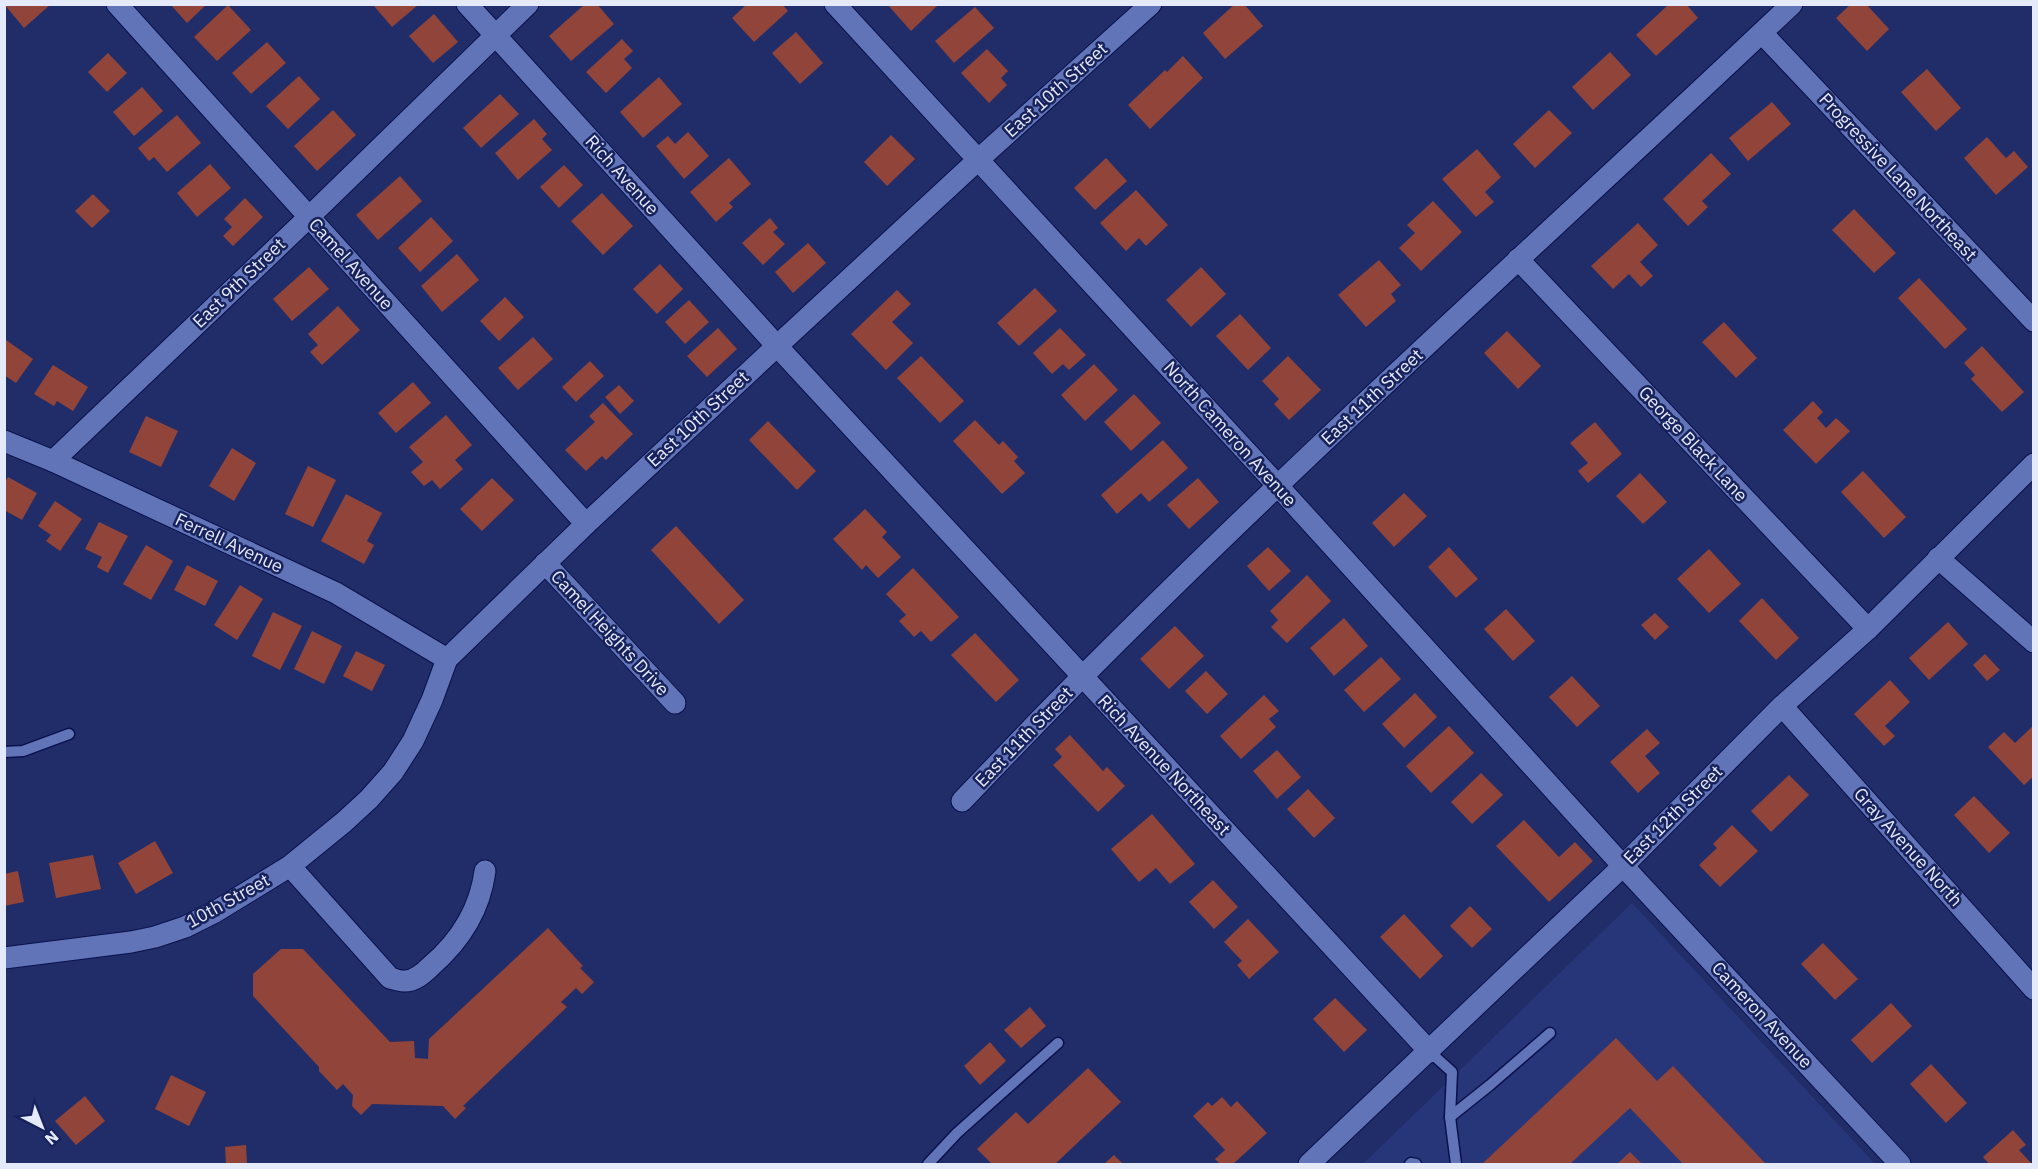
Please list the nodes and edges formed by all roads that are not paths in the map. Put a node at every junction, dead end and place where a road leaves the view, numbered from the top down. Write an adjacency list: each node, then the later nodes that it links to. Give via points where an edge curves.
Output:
1 (117, 4): 10 (street, Camel Avenue)
2 (467, 4): 8 (street, Rich Avenue)
3 (528, 4): 8 (street, East 9th Street)
4 (835, 4): 9 (street, North Cameron Avenue)
5 (1151, 4): 9 (street, East 10th Street)
6 (1792, 4): 7 (street, East 11th Street)
7 (1762, 33): 11 (street, East 11th Street); 12 (street, Progressive Lane Northeast)
8 (495, 36): 10 (street, East 9th Street); 13 (street, Rich Avenue)
9 (979, 159): 13 (street, East 10th Street); 17 (street, North Cameron Avenue)
10 (309, 217): 15 (street, East 9th Street); 18 (street, Camel Avenue)
11 (1518, 259): 17 (street, East 11th Street); 21 (street, George Black Lane)
12 (2034, 321)
13 (777, 346): 18 (street, East 10th Street); 24 (street, Rich Avenue Northeast)
14 (4, 441): 15 (street, Ferrell Avenue)
15 (53, 461): 23 (street, Ferrell Avenue, via 336,592)
16 (2034, 464): 19 (street, East 12th Street)
17 (1278, 486): 24 (street, East 11th Street); 31 (street, North Cameron Avenue)
18 (586, 524): 20 (street, East 10th Street)
19 (1938, 558): 21 (street, East 12th Street); 22 (street)
20 (545, 563): 23 (street, East 10th Street); 25 (street, Camel Heights Drive)
21 (1868, 629): 26 (street, East 12th Street)
22 (2034, 642)
23 (447, 659): 30 (street, East 10th Street, via 413,741 393,772 369,799)
24 (1082, 676): 29 (street, East 11th Street); 37 (street, Rich Avenue Northeast)
25 (675, 703)
26 (1782, 706): 31 (street, East 12th Street); 34 (street, Gray Avenue North)
27 (69, 734): 28 (lane, via 23,751)
28 (4, 752)
29 (962, 801)
30 (290, 866): 32 (street, via 390,978 405,982 419,977 443,956 468,924); 33 (street, 10th Street, via 215,912 155,937)
31 (1623, 866): 37 (street, East 12th Street); 44 (street, Cameron Avenue)
32 (485, 871)
33 (4, 958)
34 (2034, 988)
35 (1550, 1033): 38 (lane)
36 (1058, 1043): 39 (lane)
37 (1430, 1052): 38 (lane, via 1452,1072); 40 (street, East 12th Street)
38 (1450, 1117): 43 (lane)
39 (928, 1164)
40 (1310, 1164)
41 (1410, 1164): 42 (lane)
42 (1416, 1164)
43 (1456, 1164)
44 (1900, 1164)

